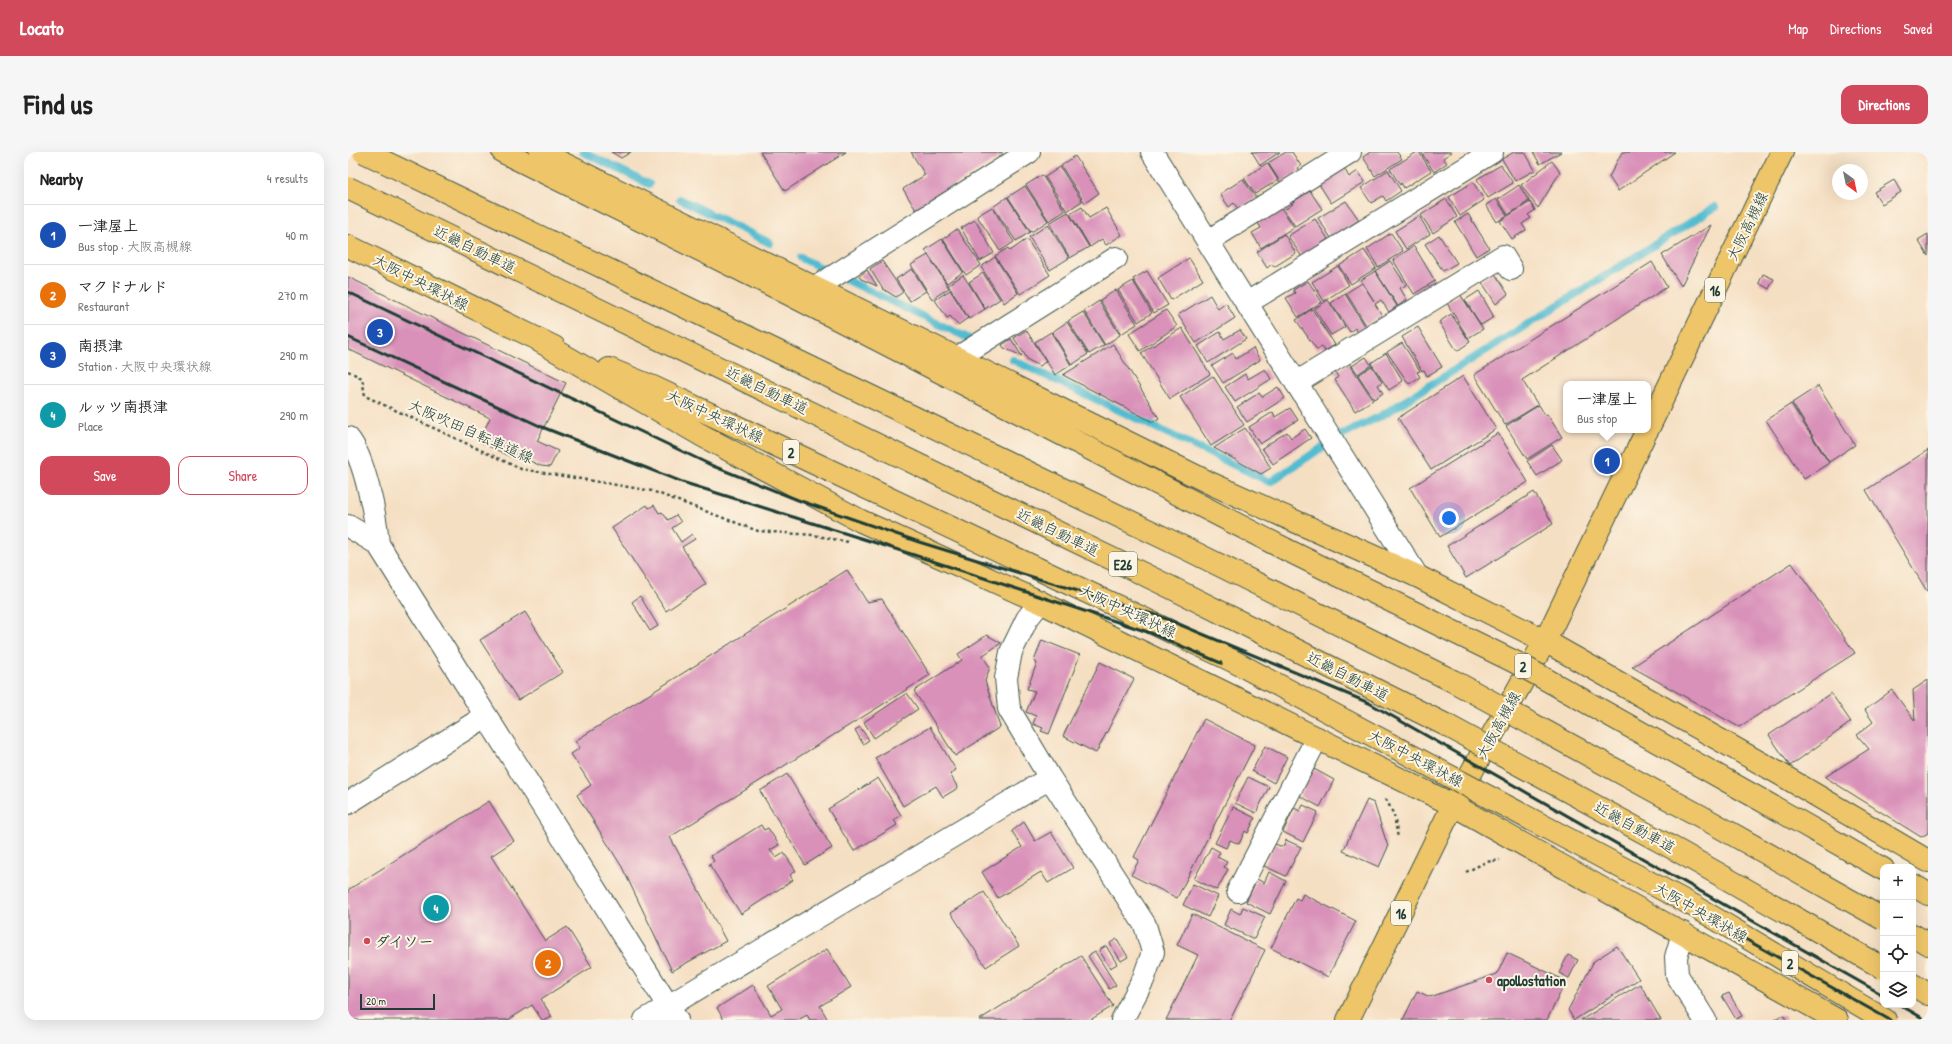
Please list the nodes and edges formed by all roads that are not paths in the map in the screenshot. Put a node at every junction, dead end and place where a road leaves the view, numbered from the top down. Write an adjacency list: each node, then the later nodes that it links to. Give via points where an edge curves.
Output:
1 (364, 152): 10 (main road, bridge)
2 (372, 152): 10 (main road, bridge)
3 (503, 152): 35 (main road, 2, bridge, via 791,295 1285,549 1515,662)
4 (540, 152): 16 (main road)
5 (1029, 152): 16 (street)
6 (1350, 152): 12 (street)
7 (1492, 152): 17 (street)
8 (1782, 152): 21 (main road, 大阪高槻線 / 16)
9 (1157, 154): 12 (street)
10 (408, 174): 39 (main road, bridge, via 1189,550 1453,681)
11 (348, 189): 43 (main road, 近畿自動車道 / E26, bridge, via 1161,582 1448,726 1680,852)
12 (1208, 241): 17 (street)
13 (348, 246): 18 (main road, 大阪中央環状線 / 2)
14 (1116, 258): 19 (street)
15 (1511, 269): 20 (street, via 1503,256)
16 (816, 288): 19 (main road)
17 (1247, 303): 20 (street)
18 (541, 342): 27 (main road, via 701,435 861,521); 52 (main road, 大阪中央環状線 / 2, bridge, via 653,386 1233,661 1694,906)
19 (957, 358): 26 (main road, via 1212,484)
20 (1296, 383): 26 (street)
21 (1651, 423)
22 (1646, 433): 28 (main road, 大阪高槻線 / 16)
23 (348, 438): 25 (street, via 356,452 372,502)
24 (348, 526): 25 (street)
25 (378, 544): 29 (street)
26 (1417, 576): 28 (main road)
27 (1040, 602): 30 (main road); 31 (street, via 1027,619 1011,652 1006,678 1009,709)
28 (1545, 641): 33 (main road, 大阪高槻線 / 16); 34 (main road)
29 (486, 716): 32 (street); 46 (street)
30 (1317, 738): 33 (main road); 37 (street)
31 (1050, 778): 46 (street); 48 (street, via 1145,925 1153,952 1143,980)
32 (348, 803)
33 (1453, 806): 40 (main road); 49 (main road, 大阪高槻線 / 16)
34 (1928, 861)
35 (1880, 867)
36 (1916, 888): 38 (main road)
37 (1238, 891)
38 (1928, 894)
39 (1880, 917)
40 (1683, 933): 50 (street, via 1676,956 1677,974); 51 (main road)
41 (1915, 936): 42 (main road)
42 (1928, 944)
43 (1880, 966)
44 (1916, 987): 45 (main road)
45 (1928, 994)
46 (673, 1013): 47 (street)
47 (645, 1020)
48 (1122, 1020)
49 (1348, 1020)
50 (1705, 1020)
51 (1837, 1020)
52 (1885, 1020)

